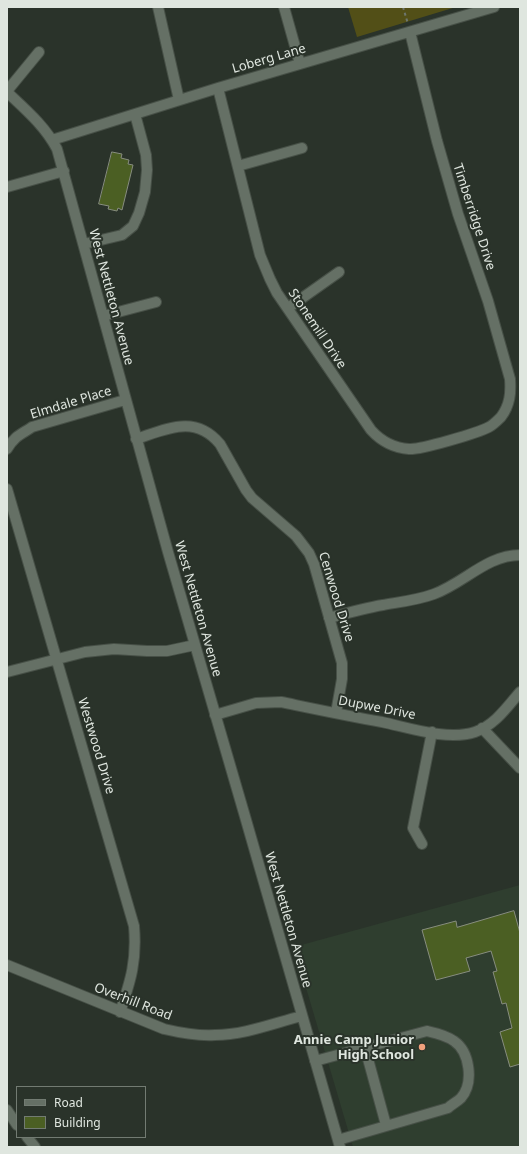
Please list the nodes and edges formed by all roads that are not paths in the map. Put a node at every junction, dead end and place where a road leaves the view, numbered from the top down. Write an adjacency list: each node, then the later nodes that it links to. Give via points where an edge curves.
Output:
1 (158, 7): 10 (street)
2 (284, 7): 7 (street)
3 (494, 7): 4 (street, Loberg Lane)
4 (466, 11): 5 (street, Loberg Lane)
5 (410, 32): 7 (street, Loberg Lane); 23 (street, Timberridge Drive, via 458,214 488,301 510,379 510,398)
6 (39, 52): 9 (street)
7 (300, 64): 8 (street, Loberg Lane)
8 (218, 88): 10 (street, Loberg Lane); 14 (street, Stonemill Drive)
9 (7, 92): 12 (street, West Nettleton Avenue, via 42,126)
10 (179, 100): 11 (street, Loberg Lane)
11 (134, 114): 12 (street, Loberg Lane); 17 (street, via 142,135 147,170 139,213 134,226 122,235)
12 (52, 140): 15 (street, West Nettleton Avenue)
13 (302, 148): 14 (street)
14 (238, 166): 20 (street, Stonemill Drive, via 260,255 270,279)
15 (64, 171): 16 (street); 17 (street, West Nettleton Avenue)
16 (7, 187)
17 (84, 244): 21 (street, West Nettleton Avenue)
18 (339, 272): 20 (street)
19 (156, 302): 21 (street)
20 (288, 308): 23 (street, Stonemill Drive, via 371,430 387,443 417,449 491,426)
21 (103, 316): 22 (street, West Nettleton Avenue)
22 (126, 400): 24 (street, West Nettleton Avenue); 25 (street, Elmdale Place, via 32,427 19,434)
23 (506, 409)
24 (136, 439): 28 (street, Cenwood Drive, via 175,426 200,429 215,438 252,498 296,536 309,553); 29 (street, West Nettleton Avenue)
25 (7, 447)
26 (7, 489): 30 (street, Westwood Drive)
27 (520, 555): 28 (street, via 490,562 434,594 362,608)
28 (329, 618): 33 (street, Cenwood Drive, via 342,663)
29 (195, 645): 30 (street, via 167,651 114,649); 34 (street, West Nettleton Avenue)
30 (56, 659): 31 (street); 40 (street, Westwood Drive, via 134,926 135,960)
31 (7, 672)
32 (520, 692): 35 (street, Dupwe Drive, via 496,719)
33 (336, 713): 34 (street, Dupwe Drive, via 281,702 256,704); 36 (street, Dupwe Drive)
34 (215, 715): 41 (street, West Nettleton Avenue)
35 (482, 728): 36 (street, Dupwe Drive, via 458,735); 37 (street)
36 (432, 732): 38 (street, via 413,828)
37 (520, 768)
38 (422, 844)
39 (7, 965): 40 (street, Overhill Road)
40 (120, 1012): 41 (street, Overhill Road, via 164,1029 185,1034 216,1035 237,1033)
41 (302, 1016): 43 (street, West Nettleton Avenue)
42 (365, 1048): 43 (street); 46 (street); 46 (street, via 427,1031 455,1041 465,1054 469,1070 467,1085 461,1097 448,1108)
43 (315, 1061): 48 (street, West Nettleton Avenue)
44 (7, 1110): 45 (street)
45 (16, 1124)
46 (386, 1125): 48 (street)
47 (28, 1138): 49 (street)
48 (339, 1143)
49 (35, 1147)

